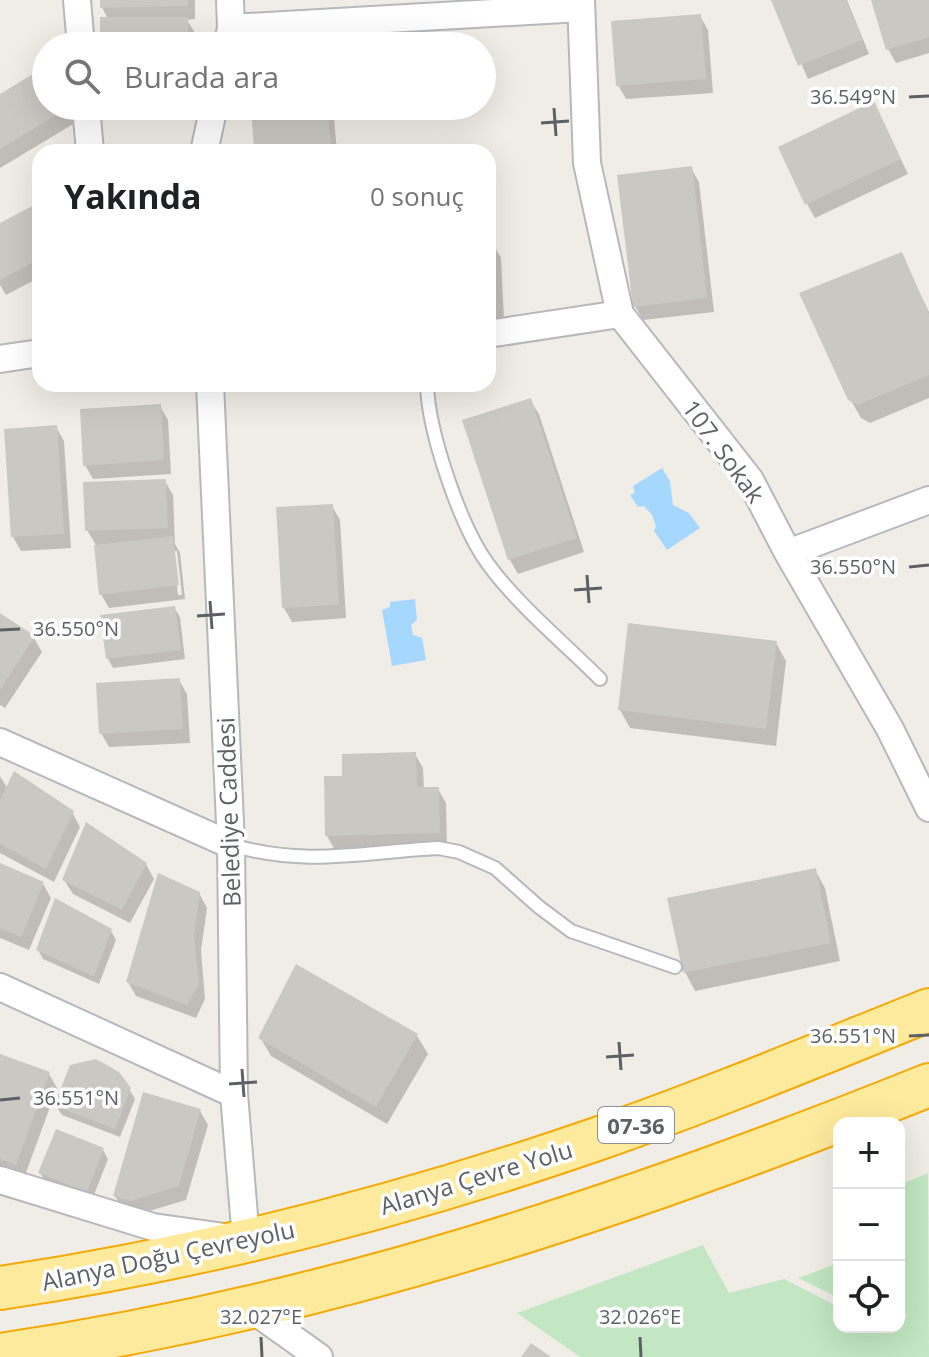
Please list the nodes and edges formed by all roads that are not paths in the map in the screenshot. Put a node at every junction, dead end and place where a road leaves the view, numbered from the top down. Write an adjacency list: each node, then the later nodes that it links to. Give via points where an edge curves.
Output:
1 (77, 0): 4 (street)
2 (230, 0): 5 (street)
3 (581, 4): 6 (street); 11 (street, 107. Sokak, via 587,163)
4 (80, 32)
5 (229, 32)
6 (282, 32)
7 (87, 120): 9 (street)
8 (211, 120): 10 (street)
9 (89, 144)
10 (206, 144)
11 (620, 314): 12 (street); 18 (street, 107. Sokak, via 750,480)
12 (496, 333)
13 (32, 354): 14 (street)
14 (0, 359)
15 (210, 392): 22 (street, Belediye Caddesi)
16 (427, 392): 19 (lane, via 437,447 478,550 500,580)
17 (929, 500): 18 (street)
18 (788, 553): 21 (street, 107. Sokak, via 890,729)
19 (600, 679)
20 (0, 742): 22 (street)
21 (929, 808)
22 (231, 845): 23 (lane, via 301,858 428,849 459,852 495,868 571,931); 27 (street, Belediye Caddesi)
23 (675, 967)
24 (0, 987): 27 (street)
25 (929, 1010): 29 (highway, Alanya Çevre Yolu / 07-36, via 595,1140)
26 (929, 1085): 32 (highway, via 627,1200 500,1241)
27 (234, 1094): 30 (street, Belediye Caddesi)
28 (0, 1180): 30 (street, via 153,1227)
29 (335, 1220): 30 (highway, Alanya Doğu Çevreyolu / 07-36)
30 (246, 1240): 31 (highway, Alanya Doğu Çevreyolu / 07-36)
31 (0, 1288)
32 (250, 1308): 33 (highway); 34 (street)
33 (0, 1355)
34 (319, 1357)

